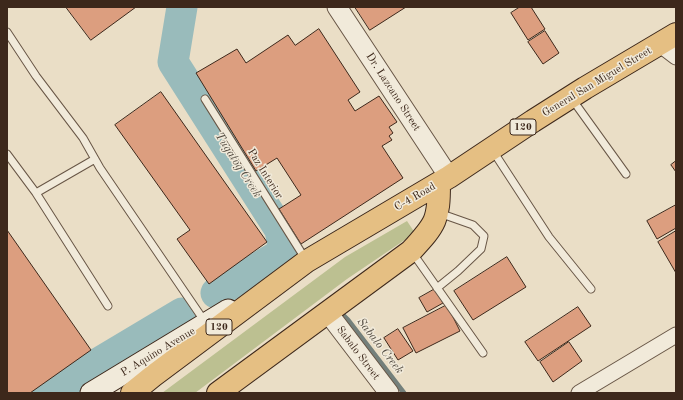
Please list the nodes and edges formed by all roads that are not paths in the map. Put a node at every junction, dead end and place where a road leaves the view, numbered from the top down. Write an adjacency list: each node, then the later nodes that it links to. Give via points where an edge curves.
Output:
1 (337, 7): 10 (street, Dr. Lazcano Street)
2 (7, 32): 8 (lane, via 36,76 83,138)
3 (670, 45): 4 (highway, General San Miguel Street / 120)
4 (571, 97): 6 (highway, General San Miguel Street / 120); 9 (lane)
5 (206, 99): 14 (lane, Paz Interior)
6 (491, 149): 10 (highway, General San Miguel Street / 120); 16 (lane, via 549,237)
7 (7, 154): 11 (lane)
8 (95, 159): 11 (lane); 19 (lane)
9 (626, 174)
10 (444, 180): 12 (highway, C-4 Road); 14 (highway, C-4 Road / 120)
11 (36, 193): 17 (lane)
12 (437, 212): 13 (highway, C-4 Road, via 435,222); 15 (lane, via 473,225 484,236 481,249)
13 (411, 251): 15 (lane); 18 (highway, C-4 Road)
14 (307, 261): 19 (main road, P. Aquino Avenue); 23 (highway, C-4 Road / 120)
15 (437, 288): 21 (lane)
16 (591, 289)
17 (108, 306)
18 (328, 313): 24 (highway, C-4 Road); 25 (street, Sabalo Street)
19 (206, 323): 22 (main road, P. Aquino Avenue)
20 (676, 335): 26 (street)
21 (483, 353)
22 (91, 393)
23 (132, 393)
24 (218, 393)
25 (389, 393)
26 (579, 393)

